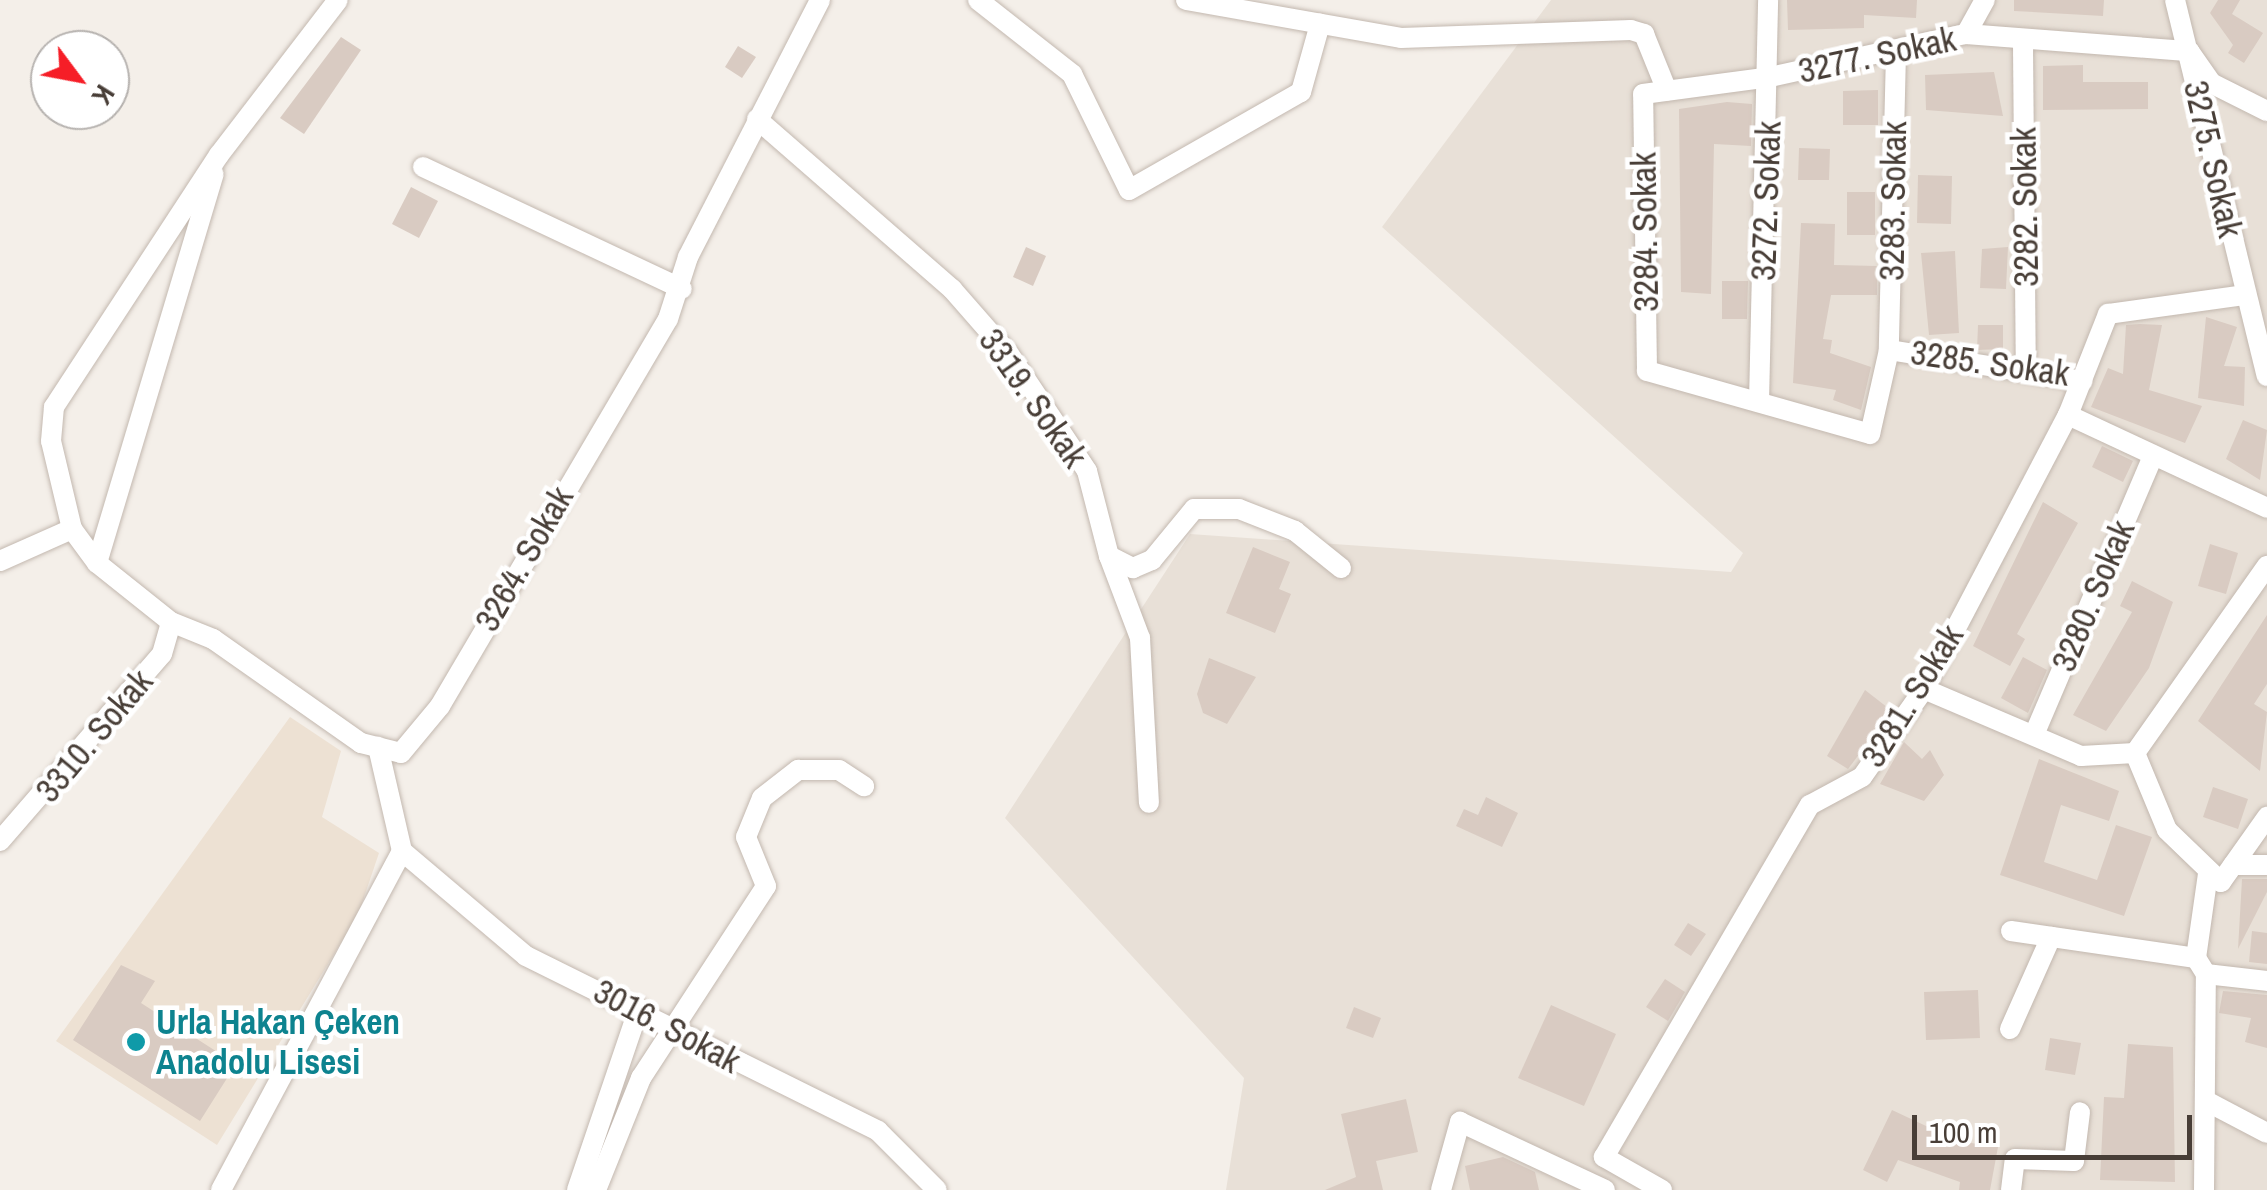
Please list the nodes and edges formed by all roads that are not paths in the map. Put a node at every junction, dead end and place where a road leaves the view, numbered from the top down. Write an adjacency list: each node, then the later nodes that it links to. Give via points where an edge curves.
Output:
1 (338, 0): 18 (street)
2 (820, 0): 17 (street, 3264. Sokak, via 795,61)
3 (978, 0): 8 (street, via 1072,74 1128,190 1302,92)
4 (1186, 0): 8 (street)
5 (1768, 0): 13 (street, 3272. Sokak)
6 (2174, 0): 11 (street, 3275. Sokak)
7 (1984, 1): 9 (street)
8 (1320, 24): 14 (street, via 1401,38 1631,30 1644,34)
9 (1966, 34): 10 (street, 3277. Sokak); 12 (street, 3277. Sokak)
10 (2023, 45): 11 (street, 3277. Sokak); 23 (street, 3282. Sokak)
11 (2189, 51): 16 (street, via 2211,83); 21 (street, 3275. Sokak)
12 (1896, 52): 13 (street, 3277. Sokak); 22 (street, 3283. Sokak)
13 (1770, 78): 14 (street, 3277. Sokak); 27 (street, 3272. Sokak)
14 (1666, 91): 15 (street, 3277. Sokak)
15 (1644, 94): 24 (street, 3284. Sokak)
16 (2267, 111)
17 (756, 119): 20 (street, 3264. Sokak); 32 (street, 3319. Sokak, via 952,289 1009,354 1087,471)
18 (219, 155): 31 (street, via 54,407 51,441); 34 (street)
19 (423, 167): 20 (street)
20 (682, 288): 40 (street, 3264. Sokak, via 423,732 401,753)
21 (2246, 294): 25 (street, 3275. Sokak); 26 (street, 3285. Sokak, via 2108,314)
22 (1889, 350): 23 (street, 3285. Sokak); 27 (street, 3285. Sokak, via 1870,434)
23 (2026, 370): 26 (street, 3285. Sokak)
24 (1648, 371): 27 (street, 3285. Sokak)
25 (2267, 376)
26 (2083, 381): 28 (street, 3281. Sokak)
27 (1758, 402)
28 (2068, 415): 29 (street); 38 (street, 3281. Sokak)
29 (2153, 456): 30 (street); 39 (street, 3280. Sokak)
30 (2267, 508)
31 (72, 528): 33 (street); 34 (street)
32 (1110, 556): 36 (street, via 1132,568 1152,560 1194,508 1239,509 1295,531); 43 (street, 3319. Sokak, via 1140,638)
33 (0, 560)
34 (97, 562): 37 (street)
35 (2267, 566): 41 (street)
36 (1341, 568)
37 (171, 622): 40 (street, via 200,630); 45 (street, 3310. Sokak, via 162,654)
38 (1924, 689): 39 (street); 66 (street, 3281. Sokak, via 1862,777 1810,805 1604,1156)
39 (2034, 735): 41 (street, via 2081,756)
40 (378, 748): 46 (street)
41 (2134, 753): 49 (street, via 2166,830)
42 (864, 786): 55 (street, via 839,770 798,770 762,798 746,837 766,886)
43 (1149, 803)
44 (2267, 817): 47 (street)
45 (0, 841)
46 (402, 851): 54 (street, 3016. Sokak, via 526,956); 60 (street)
47 (2233, 865): 48 (street); 49 (street, via 2221,882)
48 (2267, 865)
49 (2208, 874): 52 (street)
50 (2011, 931): 51 (street)
51 (2052, 937): 52 (street); 56 (street)
52 (2201, 966): 53 (street); 57 (street)
53 (2267, 981)
54 (639, 1008): 55 (street, 3016. Sokak); 61 (street)
55 (672, 1027): 62 (street); 63 (street, 3016. Sokak, via 878,1130)
56 (2010, 1029)
57 (2210, 1103): 59 (street); 68 (street)
58 (2080, 1112): 67 (street, via 2074,1161 2015,1159)
59 (2267, 1134)
60 (221, 1190)
61 (578, 1190)
62 (596, 1190)
63 (937, 1190)
64 (1442, 1190): 65 (street, via 1460,1122)
65 (1605, 1190)
66 (1662, 1190)
67 (2010, 1190)
68 (2204, 1190)

